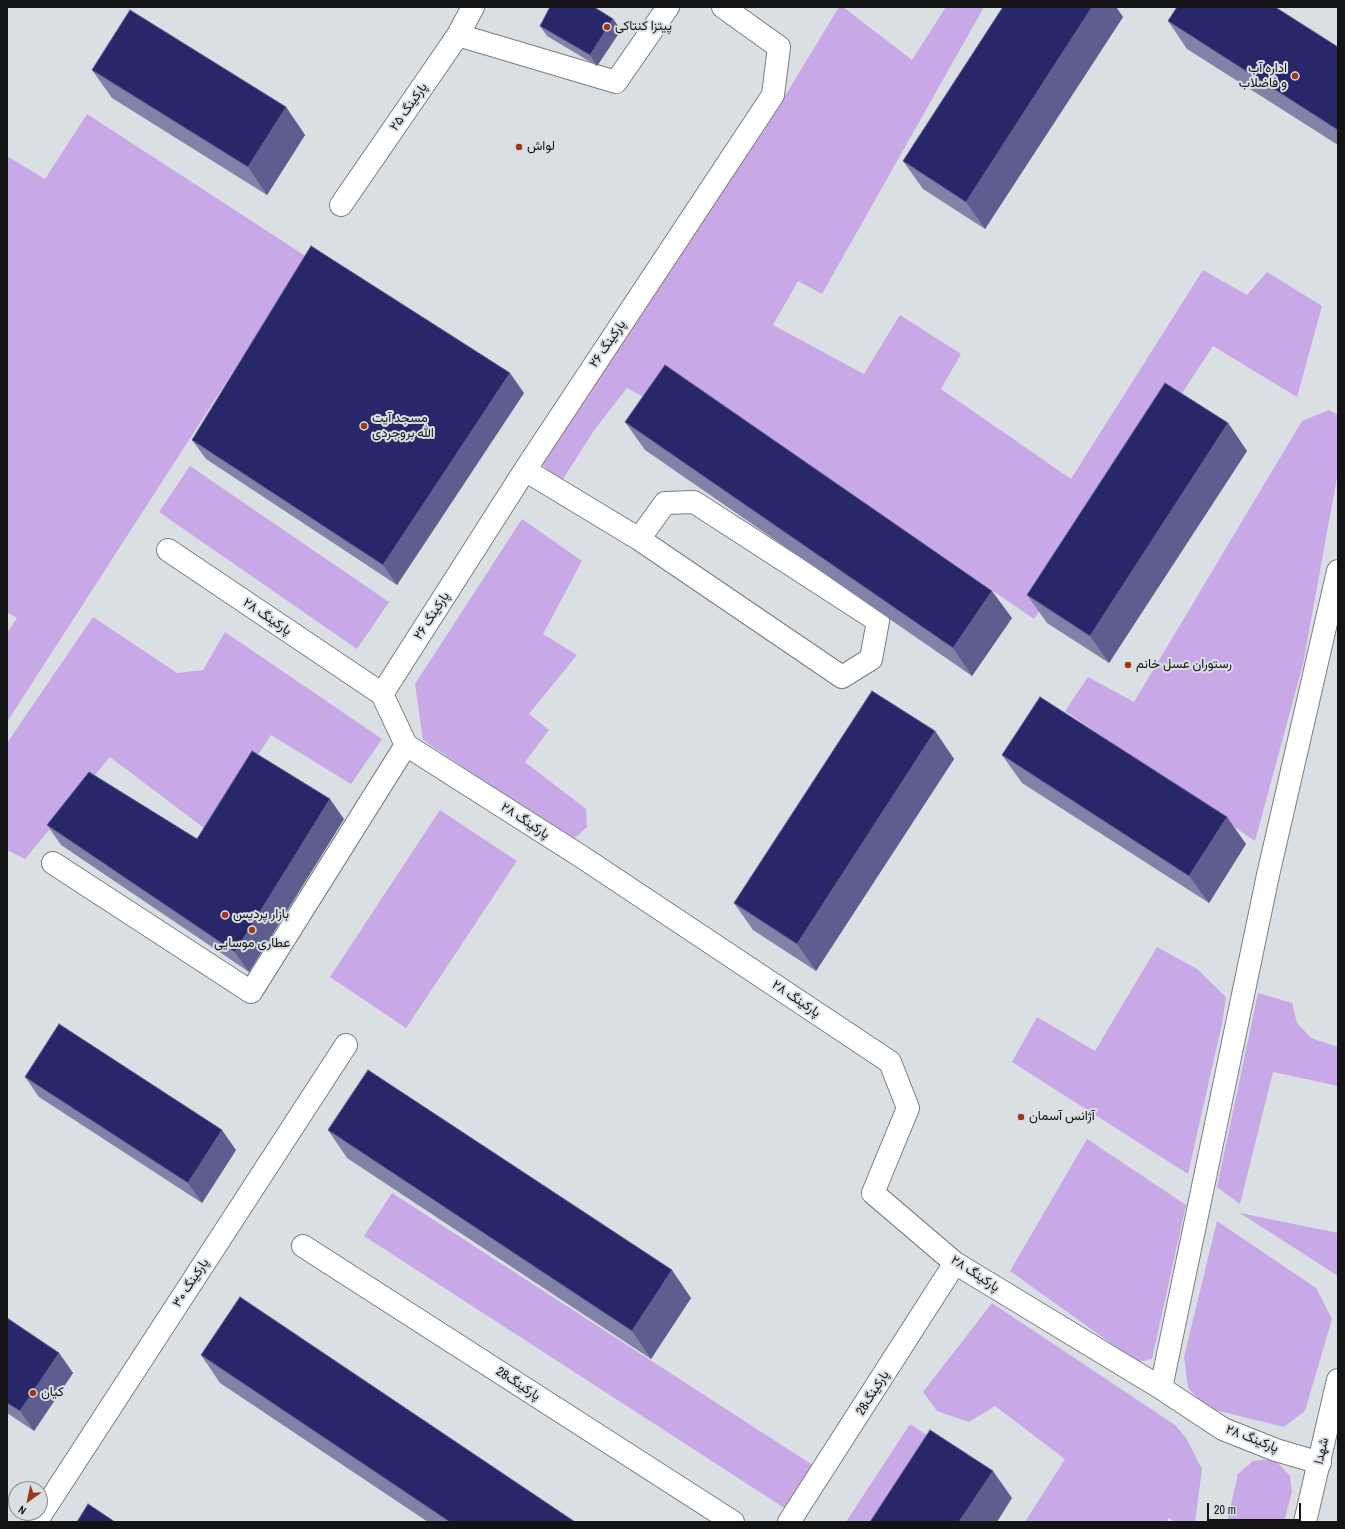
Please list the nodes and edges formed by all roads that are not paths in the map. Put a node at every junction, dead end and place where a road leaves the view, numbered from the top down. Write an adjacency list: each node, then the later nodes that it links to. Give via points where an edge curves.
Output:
1 (472, 7): 4 (street, پارکینگ ۲۵)
2 (668, 7): 4 (street, via 616,82)
3 (723, 7): 6 (street, پارکینگ ۲۶, via 779,47 773,95)
4 (458, 35): 5 (street, پارکینگ ۲۵)
5 (341, 205)
6 (525, 470): 7 (street); 10 (street, پارکینگ ۲۶)
7 (639, 539): 7 (street, via 842,677 871,659 878,622 694,502 665,503)
8 (168, 550): 10 (street, پارکینگ ۲۸)
9 (1338, 571): 17 (street, via 1268,875)
10 (382, 694): 11 (street)
11 (406, 744): 12 (street, via 251,992); 15 (street, پارکینگ ۲۸, via 588,861 890,1062 908,1108 873,1193)
12 (53, 863)
13 (346, 1045): 19 (street, پارکینگ ۳۰)
14 (304, 1246): 20 (street, پارکینگ28)
15 (955, 1263): 17 (street, پارکینگ ۲۸); 21 (street, پارکینگ28)
16 (1338, 1380): 18 (street, شهدا)
17 (1161, 1388): 18 (street, پارکینگ ۲۸, via 1223,1429 1276,1450)
18 (1320, 1463): 22 (street, شهدا)
19 (36, 1522)
20 (733, 1522)
21 (789, 1522)
22 (1305, 1522)

